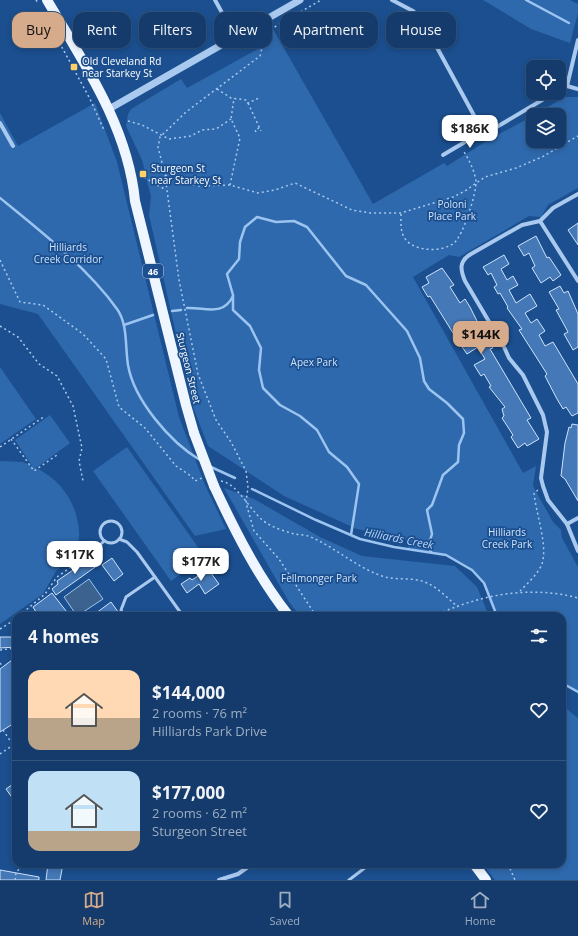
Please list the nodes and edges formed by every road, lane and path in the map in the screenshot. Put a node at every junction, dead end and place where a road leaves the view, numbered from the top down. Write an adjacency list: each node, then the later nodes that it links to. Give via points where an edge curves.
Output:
1 (36, 0): 6 (path)
2 (215, 0): 7 (street)
3 (300, 0): 8 (street)
4 (321, 0): 13 (path, via 266,32 260,56)
5 (392, 0): 23 (street, via 413,11 422,20 477,121)
6 (44, 3): 19 (main road, 46)
7 (222, 12)
8 (272, 16)
9 (578, 40): 12 (street)
10 (63, 48): 25 (path)
11 (215, 48): 19 (street)
12 (567, 86): 14 (street)
13 (217, 89): 15 (path); 28 (path, via 186,112)
14 (578, 89)
15 (234, 98): 18 (path, via 247,100); 20 (path)
16 (259, 98): 18 (path)
17 (542, 100): 23 (street, via 495,128)
18 (248, 103): 24 (path)
19 (109, 109): 33 (main road, Sturgeon Street / 46)
20 (230, 119): 28 (path, via 216,129 202,130 191,136 173,139); 36 (path, via 240,138)
21 (128, 121): 28 (path)
22 (0, 123): 31 (street)
23 (483, 127): 30 (street, via 476,136)
24 (259, 128): 26 (path); 27 (path)
25 (104, 130)
26 (261, 131)
27 (256, 132)
28 (162, 135): 34 (path, via 158,147)
29 (578, 136): 35 (path, via 542,157 485,177)
30 (459, 145): 32 (street); 35 (path, via 470,161)
31 (13, 146)
32 (443, 155)
33 (131, 171): 37 (path); 65 (main road, Sturgeon Street / 46, bridge, via 135,201 194,433 214,486 244,545)
34 (165, 175): 36 (path, via 186,184); 37 (path)
35 (476, 183): 39 (path, via 453,197); 39 (path, via 461,232 456,242 447,248 421,248 412,245 402,232)
36 (230, 185): 39 (path, via 258,192 275,190 295,183 352,210)
37 (166, 190): 51 (path, via 178,280 198,374 216,420 246,471)
38 (578, 194): 40 (street, via 553,208)
39 (401, 213)
40 (540, 221): 42 (street); 50 (street, via 522,225 464,258 461,271 508,358 523,376 543,415 547,432 541,478)
41 (0, 260): 49 (path, via 20,302 43,305 83,334 106,359 119,407 145,428 176,466)
42 (578, 281)
43 (0, 326): 48 (path, via 18,337 39,364 57,376 73,406 82,448 79,461)
44 (45, 416): 45 (path)
45 (11, 439): 46 (path); 47 (path, via 34,471)
46 (0, 448)
47 (57, 455)
48 (83, 481)
49 (195, 481)
50 (543, 486): 53 (street, via 548,500); 59 (path, via 534,493 543,542 542,564 530,582)
51 (246, 503): 61 (path, via 268,524 294,534 312,537 383,577 418,580 431,584); 66 (path, via 254,531 279,558)
52 (578, 518): 53 (street)
53 (567, 524): 56 (street)
54 (119, 539): 55 (lane, via 112,543); 55 (lane, via 122,532 120,525 109,520 102,524 99,531); 58 (lane, via 127,542)
55 (104, 541): 57 (lane)
56 (578, 551)
57 (76, 564): 62 (path, via 58,577 46,594)
58 (155, 577): 63 (lane, via 126,597); 64 (lane)
59 (519, 591): 60 (path); 61 (path)
60 (578, 598)
61 (458, 607): 67 (path)
62 (24, 612)
63 (122, 612)
64 (180, 612)
65 (286, 612)
66 (313, 612)
67 (445, 612)
68 (12, 622): 69 (path)
69 (0, 629)
70 (12, 648): 71 (path)
71 (0, 650)
72 (0, 663): 73 (path)
73 (3, 667)
74 (3, 730): 75 (path)
75 (12, 744)
76 (12, 746): 77 (path)
77 (0, 754)
78 (20, 868): 83 (path, via 16,872)
79 (246, 868): 84 (street, via 238,874)
80 (365, 868): 85 (lane)
81 (477, 868): 86 (main road)
82 (510, 868): 87 (path)
83 (15, 880)
84 (219, 880)
85 (349, 880)
86 (486, 880)
87 (515, 880)

